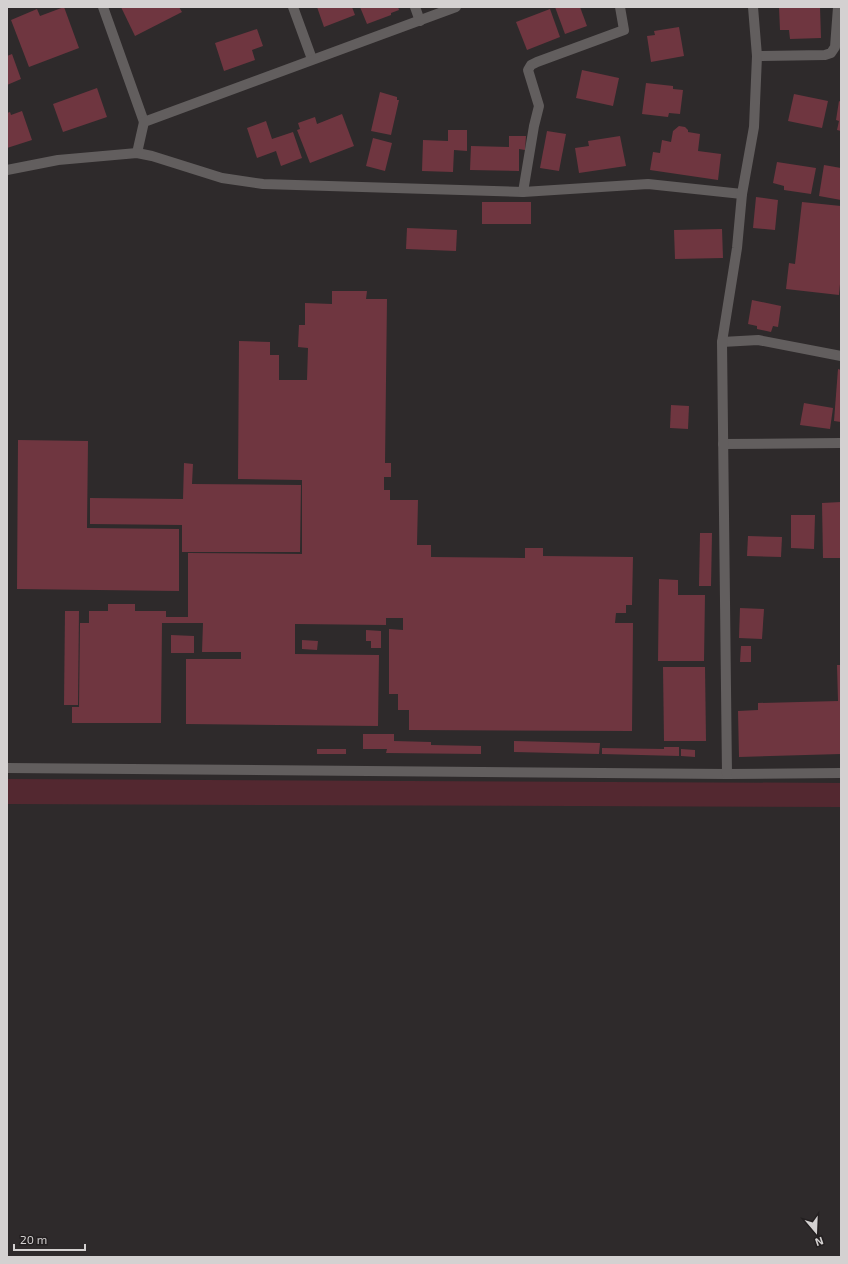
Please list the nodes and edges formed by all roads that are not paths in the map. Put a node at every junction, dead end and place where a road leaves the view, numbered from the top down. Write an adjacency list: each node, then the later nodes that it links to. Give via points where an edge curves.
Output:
1 (102, 7): 11 (street)
2 (293, 7): 10 (street)
3 (415, 7): 8 (street)
4 (456, 7): 8 (street)
5 (620, 7): 14 (street, via 624,30 537,62 528,70 539,106)
6 (753, 7): 9 (street)
7 (838, 7): 9 (street, via 836,47 832,53)
8 (420, 21): 10 (street)
9 (757, 56): 15 (street, via 754,127)
10 (312, 59): 11 (street)
11 (144, 122): 12 (street)
12 (137, 153): 13 (street, via 58,160); 14 (street, via 242,182)
13 (7, 170)
14 (523, 192): 15 (street, via 648,184)
15 (742, 194): 16 (street, via 737,248)
16 (722, 342): 17 (street, via 758,340); 19 (street)
17 (841, 356)
18 (841, 443): 19 (street)
19 (723, 444): 22 (street)
20 (7, 768): 22 (street)
21 (841, 773): 22 (street)
22 (727, 774)

